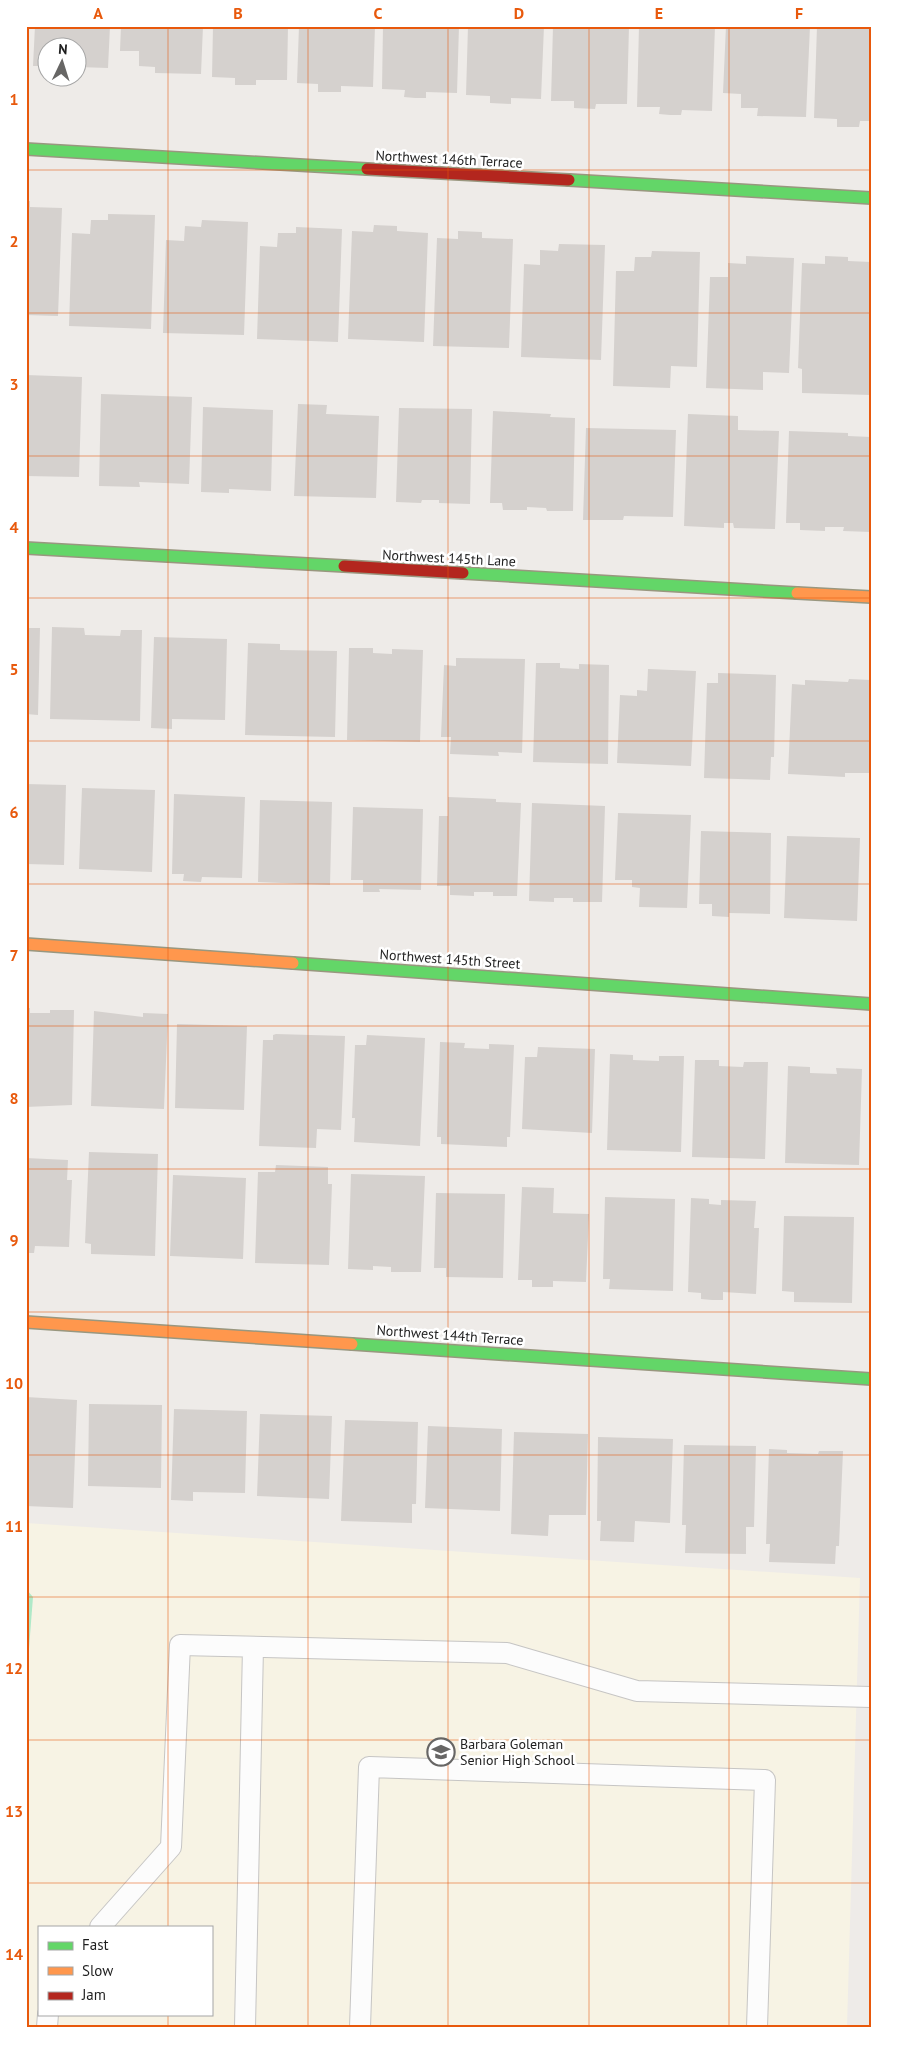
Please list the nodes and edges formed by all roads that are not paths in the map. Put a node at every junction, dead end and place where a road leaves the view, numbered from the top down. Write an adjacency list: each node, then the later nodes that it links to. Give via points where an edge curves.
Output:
1 (26, 150): 2 (street, Northwest 146th Terrace)
2 (871, 198)
3 (26, 548): 4 (street, Northwest 145th Lane)
4 (871, 597)
5 (26, 944): 6 (street, Northwest 145th Street)
6 (871, 1004)
7 (26, 1322): 8 (street, Northwest 144th Terrace)
8 (871, 1379)
9 (253, 1647): 10 (lane, via 507,1653 636,1691); 11 (lane, via 180,1645 171,1847); 12 (lane)
10 (871, 1697)
11 (101, 1926)
12 (245, 2027)
13 (360, 2027): 14 (lane, via 369,1767 765,1780)
14 (757, 2027)

